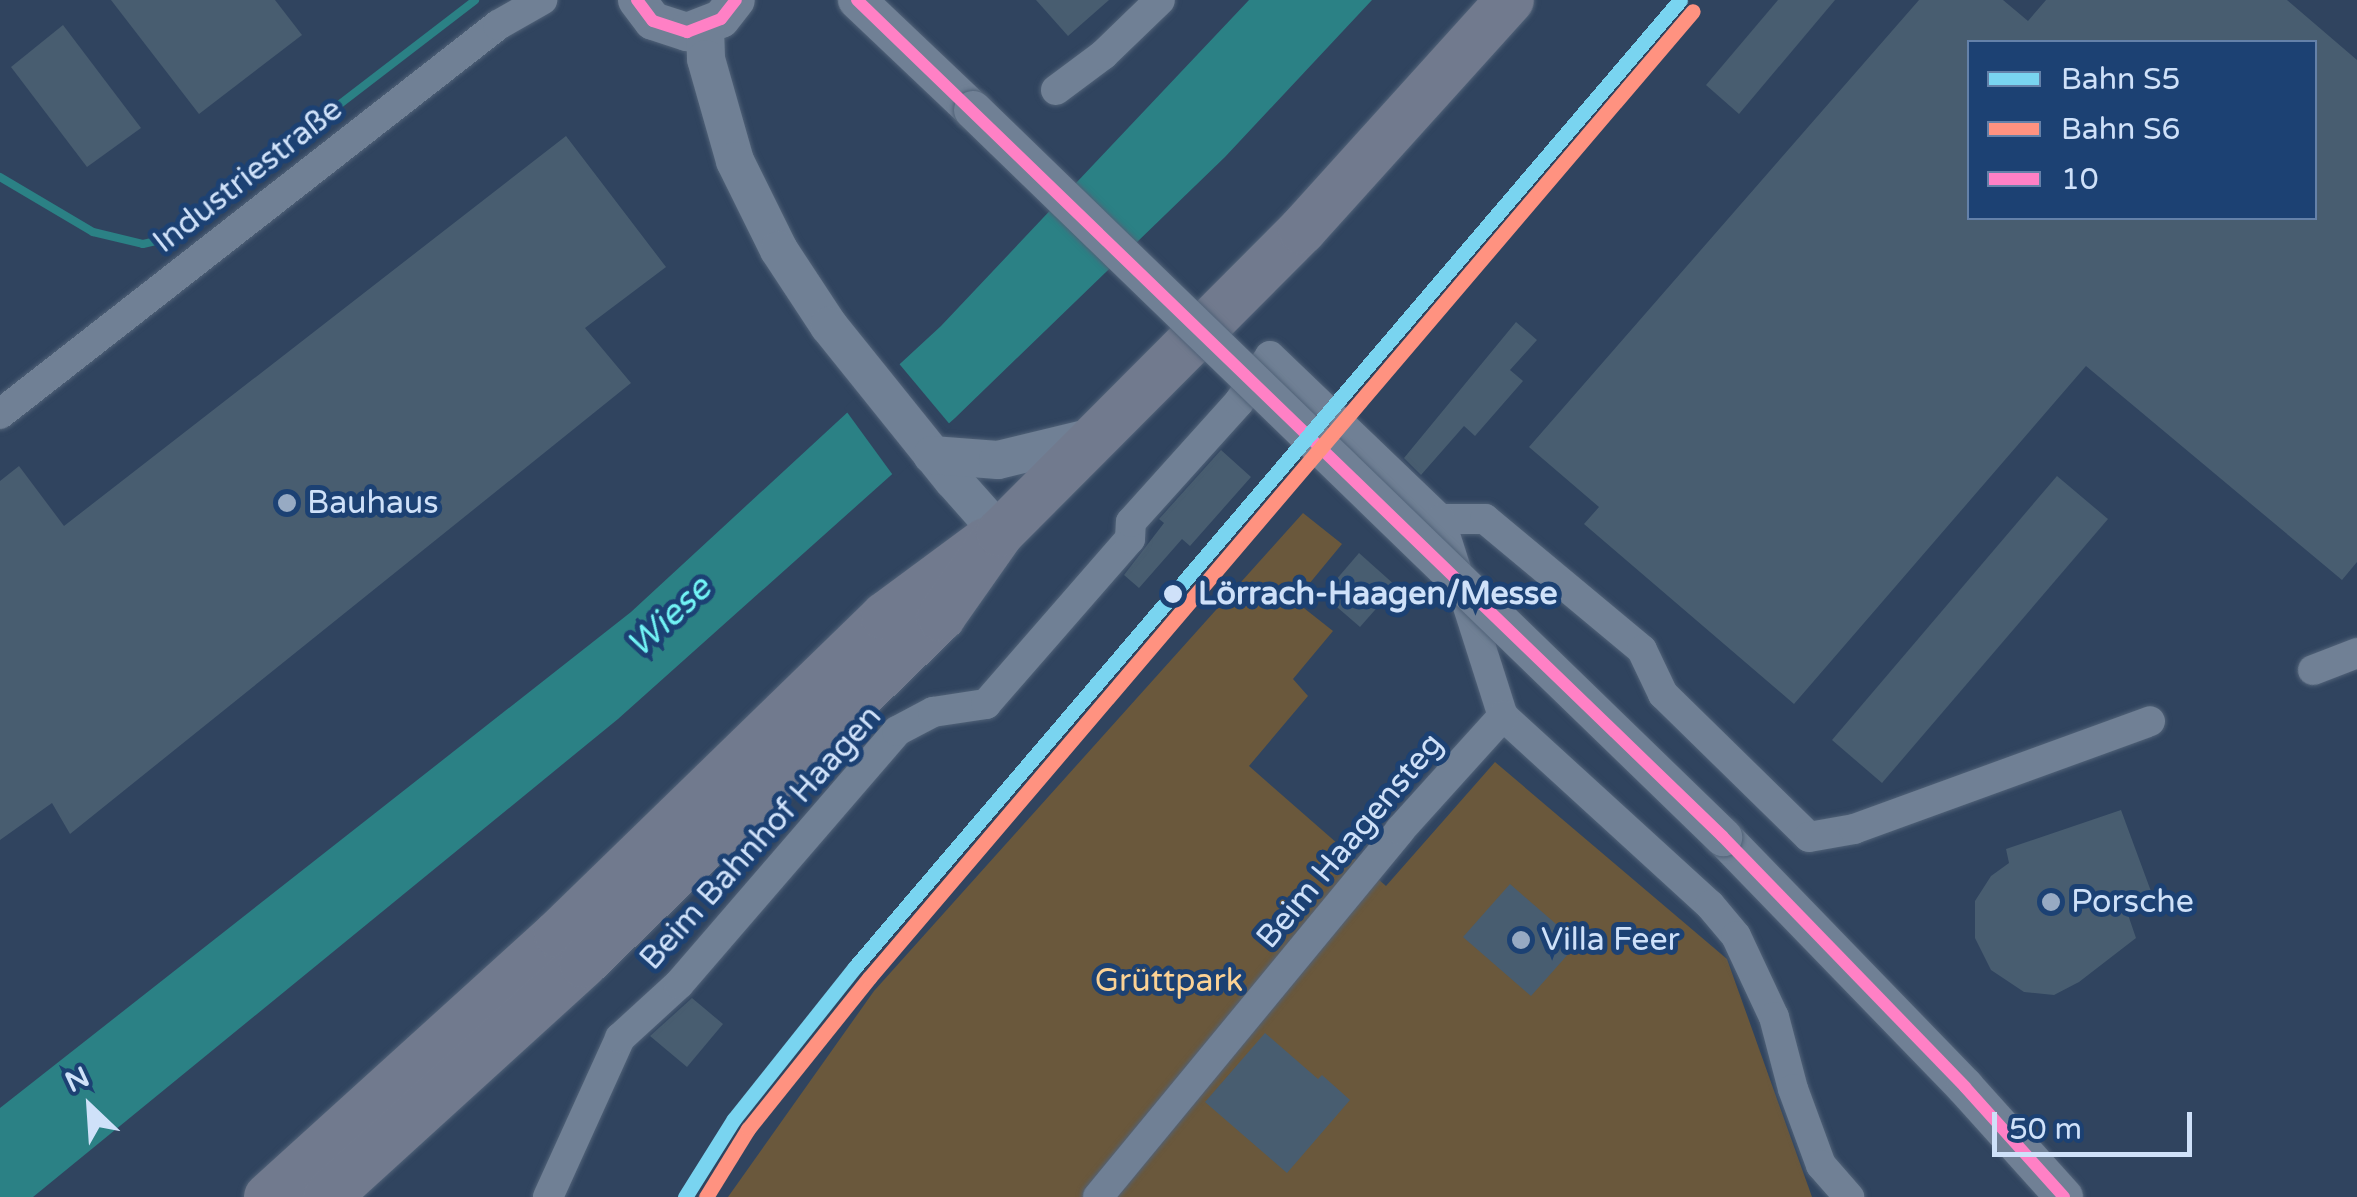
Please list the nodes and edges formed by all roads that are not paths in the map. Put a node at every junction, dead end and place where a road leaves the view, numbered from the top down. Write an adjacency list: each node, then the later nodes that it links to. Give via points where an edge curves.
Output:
1 (542, 0): 9 (street, Industriestraße, via 498,25)
2 (637, 0): 7 (street, via 670,29)
3 (736, 0): 7 (street)
4 (857, 0): 23 (street, bridge, via 1722,837)
5 (1160, 0): 8 (street)
6 (1510, 0): 10 (main road, via 1302,230)
7 (705, 29): 11 (street, via 712,85 735,162 779,250 829,326 932,454)
8 (1056, 90)
9 (0, 414)
10 (1097, 436): 11 (street); 13 (main road)
11 (966, 474): 13 (street)
12 (1440, 520): 16 (street); 17 (street, via 1485,519 1642,650 1662,694 1808,838 1854,829); 20 (street, Beim Bahnhof Haagen, via 1270,356 1239,402 1132,522 1130,539 986,704 934,712 897,732 679,984 620,1038)
13 (1000, 532): 18 (main road, via 885,616 558,934); 19 (main road, via 941,617 583,964)
14 (2357, 653): 15 (street)
15 (2313, 670)
16 (1503, 716): 21 (street, Beim Haagensteg, via 1400,830); 22 (street, via 1736,936 1774,1017 1820,1165)
17 (2150, 721)
18 (268, 1197)
19 (327, 1197)
20 (548, 1197)
21 (1098, 1197)
22 (1849, 1197)
23 (2064, 1197)

